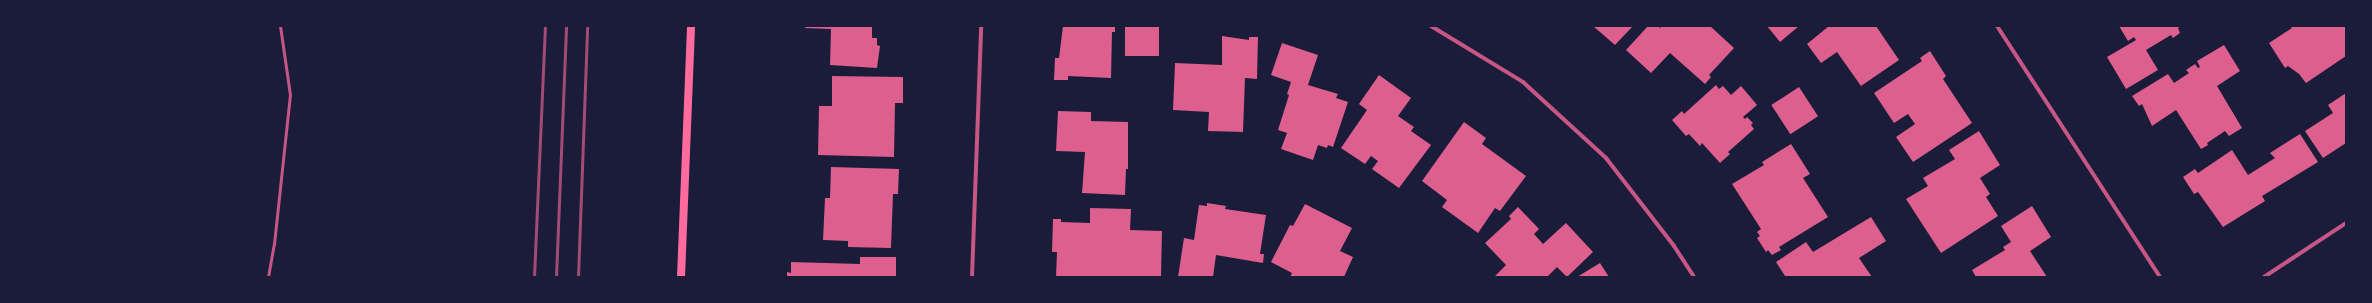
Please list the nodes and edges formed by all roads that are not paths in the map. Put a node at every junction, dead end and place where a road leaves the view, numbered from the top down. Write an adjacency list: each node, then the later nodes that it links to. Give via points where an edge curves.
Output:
1 (280, 26): 7 (lane, via 290,95)
2 (691, 26): 8 (main road)
3 (981, 26): 9 (street)
4 (1431, 26): 10 (street, via 1523,82 1606,158 1674,246)
5 (1996, 26): 11 (street)
6 (2346, 223): 12 (street)
7 (268, 277)
8 (681, 277)
9 (972, 277)
10 (1694, 277)
11 (2160, 277)
12 (2264, 277)

